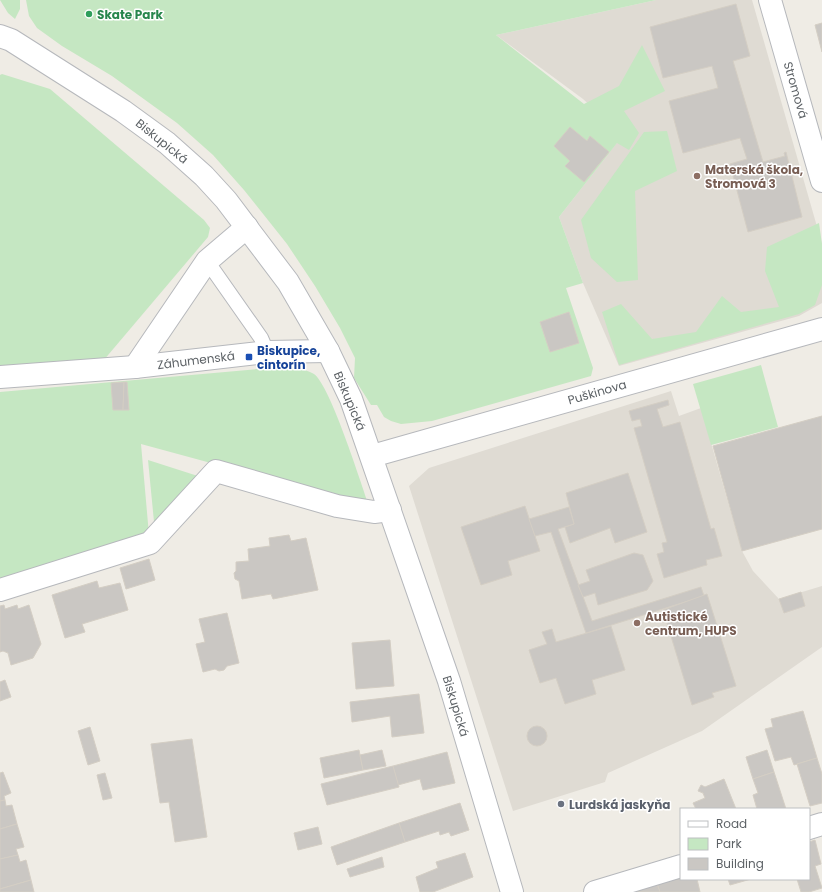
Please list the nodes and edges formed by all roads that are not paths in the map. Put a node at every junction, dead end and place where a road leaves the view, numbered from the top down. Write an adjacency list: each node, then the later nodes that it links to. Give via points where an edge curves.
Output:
1 (770, 0): 3 (street, Stromová)
2 (0, 36): 4 (street, Biskupická, via 77,80 167,143 204,176)
3 (822, 181)
4 (247, 227): 5 (street, Záhumenská); 7 (street, Biskupická, via 288,282)
5 (207, 261): 8 (lane, via 261,338); 9 (street, Záhumenská)
6 (822, 329): 11 (street, Puškinova)
7 (328, 351): 8 (street, Záhumenská); 11 (street, Biskupická, via 351,399)
8 (267, 352): 9 (street, Záhumenská)
9 (135, 367): 10 (street, Záhumenská)
10 (0, 377)
11 (372, 456): 12 (street, Biskupická)
12 (390, 510): 13 (street, via 374,512 336,506 216,471 150,543); 17 (street, Biskupická, via 449,681)
13 (0, 590)
14 (822, 824): 15 (street)
15 (810, 828)
16 (680, 866): 18 (street)
17 (512, 892)
18 (597, 892)

